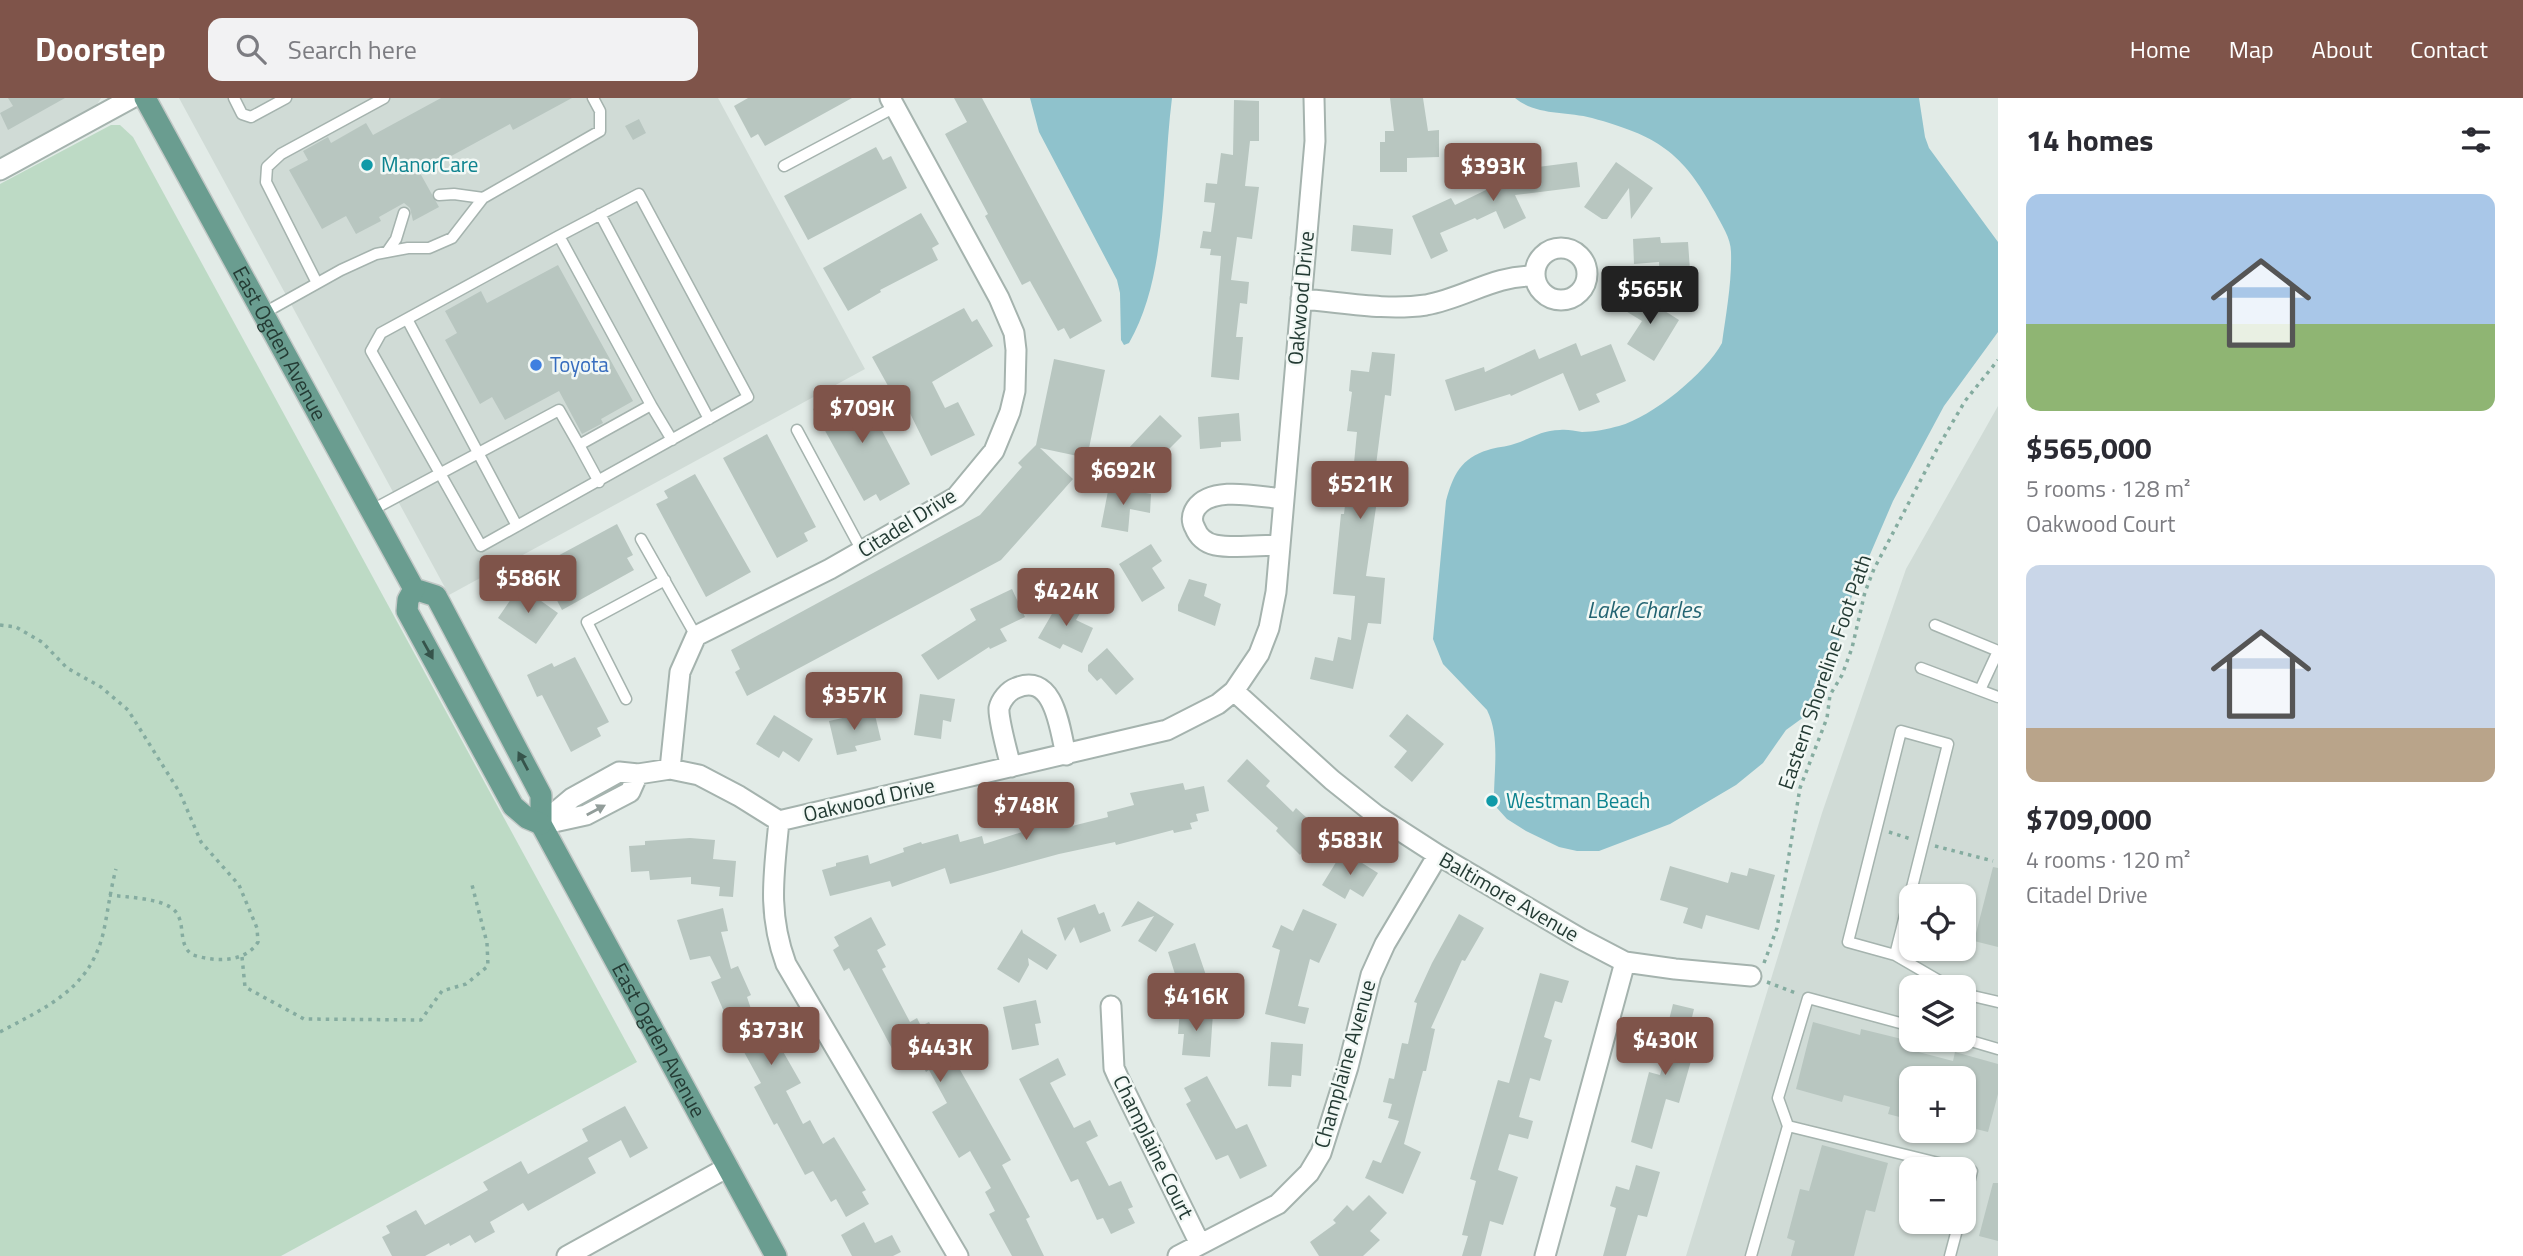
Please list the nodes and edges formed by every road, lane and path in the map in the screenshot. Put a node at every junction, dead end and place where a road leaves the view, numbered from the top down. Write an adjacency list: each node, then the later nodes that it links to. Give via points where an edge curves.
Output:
1 (132, 98): 10 (street)
2 (145, 98): 20 (main road, East Ogden Avenue)
3 (234, 98): 4 (lane, via 243,114 251,117)
4 (286, 98)
5 (384, 98): 18 (lane, via 281,154 267,167 266,182)
6 (593, 98): 12 (lane, via 600,111 600,131)
7 (1314, 98): 19 (street, Oakwood Drive, via 1315,141)
8 (892, 103): 9 (lane); 36 (street, Citadel Drive, via 1006,312 1014,333 1015,391 994,451 956,497)
9 (784, 166)
10 (0, 170)
11 (439, 195): 12 (lane)
12 (483, 198): 16 (lane, via 452,238 429,248)
13 (404, 213): 16 (lane)
14 (600, 215): 15 (lane); 24 (lane); 24 (lane, via 639,194 748,397)
15 (559, 236): 21 (lane); 23 (lane)
16 (387, 253): 18 (lane)
17 (1535, 276): 19 (street, via 1515,275 1457,296 1401,308)
18 (317, 283): 20 (lane)
19 (1301, 299): 31 (street, Oakwood Drive)
20 (264, 313): 32 (main road, East Ogden Avenue)
21 (407, 319): 28 (lane); 29 (lane, via 381,333 370,351)
22 (1998, 360): 61 (path, Eastern Shoreline Foot Path, via 1952,422 1874,569 1852,648 1830,695 1827,718 1800,788 1777,928 1763,965)
23 (652, 405): 26 (lane); 27 (lane)
24 (709, 419): 26 (lane)
25 (797, 430): 36 (lane)
26 (672, 440): 30 (lane)
27 (579, 445): 28 (lane, via 559,410); 30 (lane)
28 (478, 453): 29 (lane); 33 (lane)
29 (439, 475): 32 (lane); 33 (lane, via 481,546)
30 (599, 482): 33 (lane)
31 (1284, 499): 35 (street, Oakwood Drive); 35 (street, via 1222,494 1203,500 1192,522 1203,540 1214,545)
32 (372, 510): 38 (main road, East Ogden Avenue)
33 (517, 526)
34 (641, 539): 37 (lane)
35 (1280, 545): 45 (street, Oakwood Drive, via 1269,628 1259,654)
36 (862, 551): 41 (street, Citadel Drive)
37 (666, 580): 41 (lane); 47 (lane, via 587,622)
38 (414, 589): 52 (main road, East Ogden Avenue, one-way to 38, via 541,795 436,596); 52 (main road, East Ogden Avenue, one-way to 52, via 407,611 513,806)
39 (0, 625): 58 (path, via 16,627 43,642 66,668 112,695 135,719 180,793 201,842 242,892 258,942)
40 (1935, 625): 42 (lane)
41 (696, 636): 50 (street, via 680,673)
42 (1998, 651): 44 (lane)
43 (1921, 668): 44 (lane)
44 (1980, 690): 46 (lane)
45 (1234, 691): 48 (street, Oakwood Drive, via 1167,730); 53 (street, Baltimore Avenue, via 1354,800)
46 (1998, 697)
47 (626, 699)
48 (1066, 755): 49 (street, Oakwood Drive); 49 (street, via 1052,699 1030,685 1016,687 999,709)
49 (1011, 767): 51 (street, Oakwood Drive)
50 (670, 769): 51 (street, Oakwood Drive, via 699,775); 52 (street, Oakwood Drive, via 620,772 572,798)
51 (779, 821): 77 (street, via 772,902 786,964)
52 (541, 824): 72 (main road, East Ogden Avenue)
53 (1438, 855): 59 (street, Baltimore Avenue); 74 (street, Champlaine Avenue, via 1371,975 1348,1067 1321,1153 1309,1173 1278,1204)
54 (116, 869): 56 (path)
55 (471, 881): 58 (path, via 490,961 466,985 442,991 421,1020 304,1019 245,987)
56 (109, 895): 58 (path, via 171,907 180,918 184,947 193,956); 67 (path, via 103,933 91,965 47,1008)
57 (1895, 955): 57 (lane, via 1848,942 1901,731 1948,744); 60 (lane)
58 (242, 957)
59 (1625, 962): 61 (street, Baltimore Avenue); 79 (street)
60 (1929, 975)
61 (1751, 976): 63 (path)
62 (1976, 997): 64 (lane)
63 (1808, 998): 66 (lane); 70 (lane, via 1778,1098)
64 (1998, 1002)
65 (1111, 1006): 74 (street, Champlaine Court, via 1114,1068)
66 (1899, 1023)
67 (0, 1032)
68 (1976, 1043): 69 (lane)
69 (1998, 1049)
70 (1788, 1126): 71 (lane); 80 (lane)
71 (1914, 1157)
72 (728, 1167): 75 (street); 76 (main road, East Ogden Avenue)
73 (1956, 1234): 81 (lane)
74 (1200, 1244): 78 (street, Champlaine Avenue)
75 (567, 1256)
76 (776, 1256)
77 (958, 1256)
78 (1178, 1256)
79 (1545, 1256)
80 (1751, 1256)
81 (1950, 1256)

